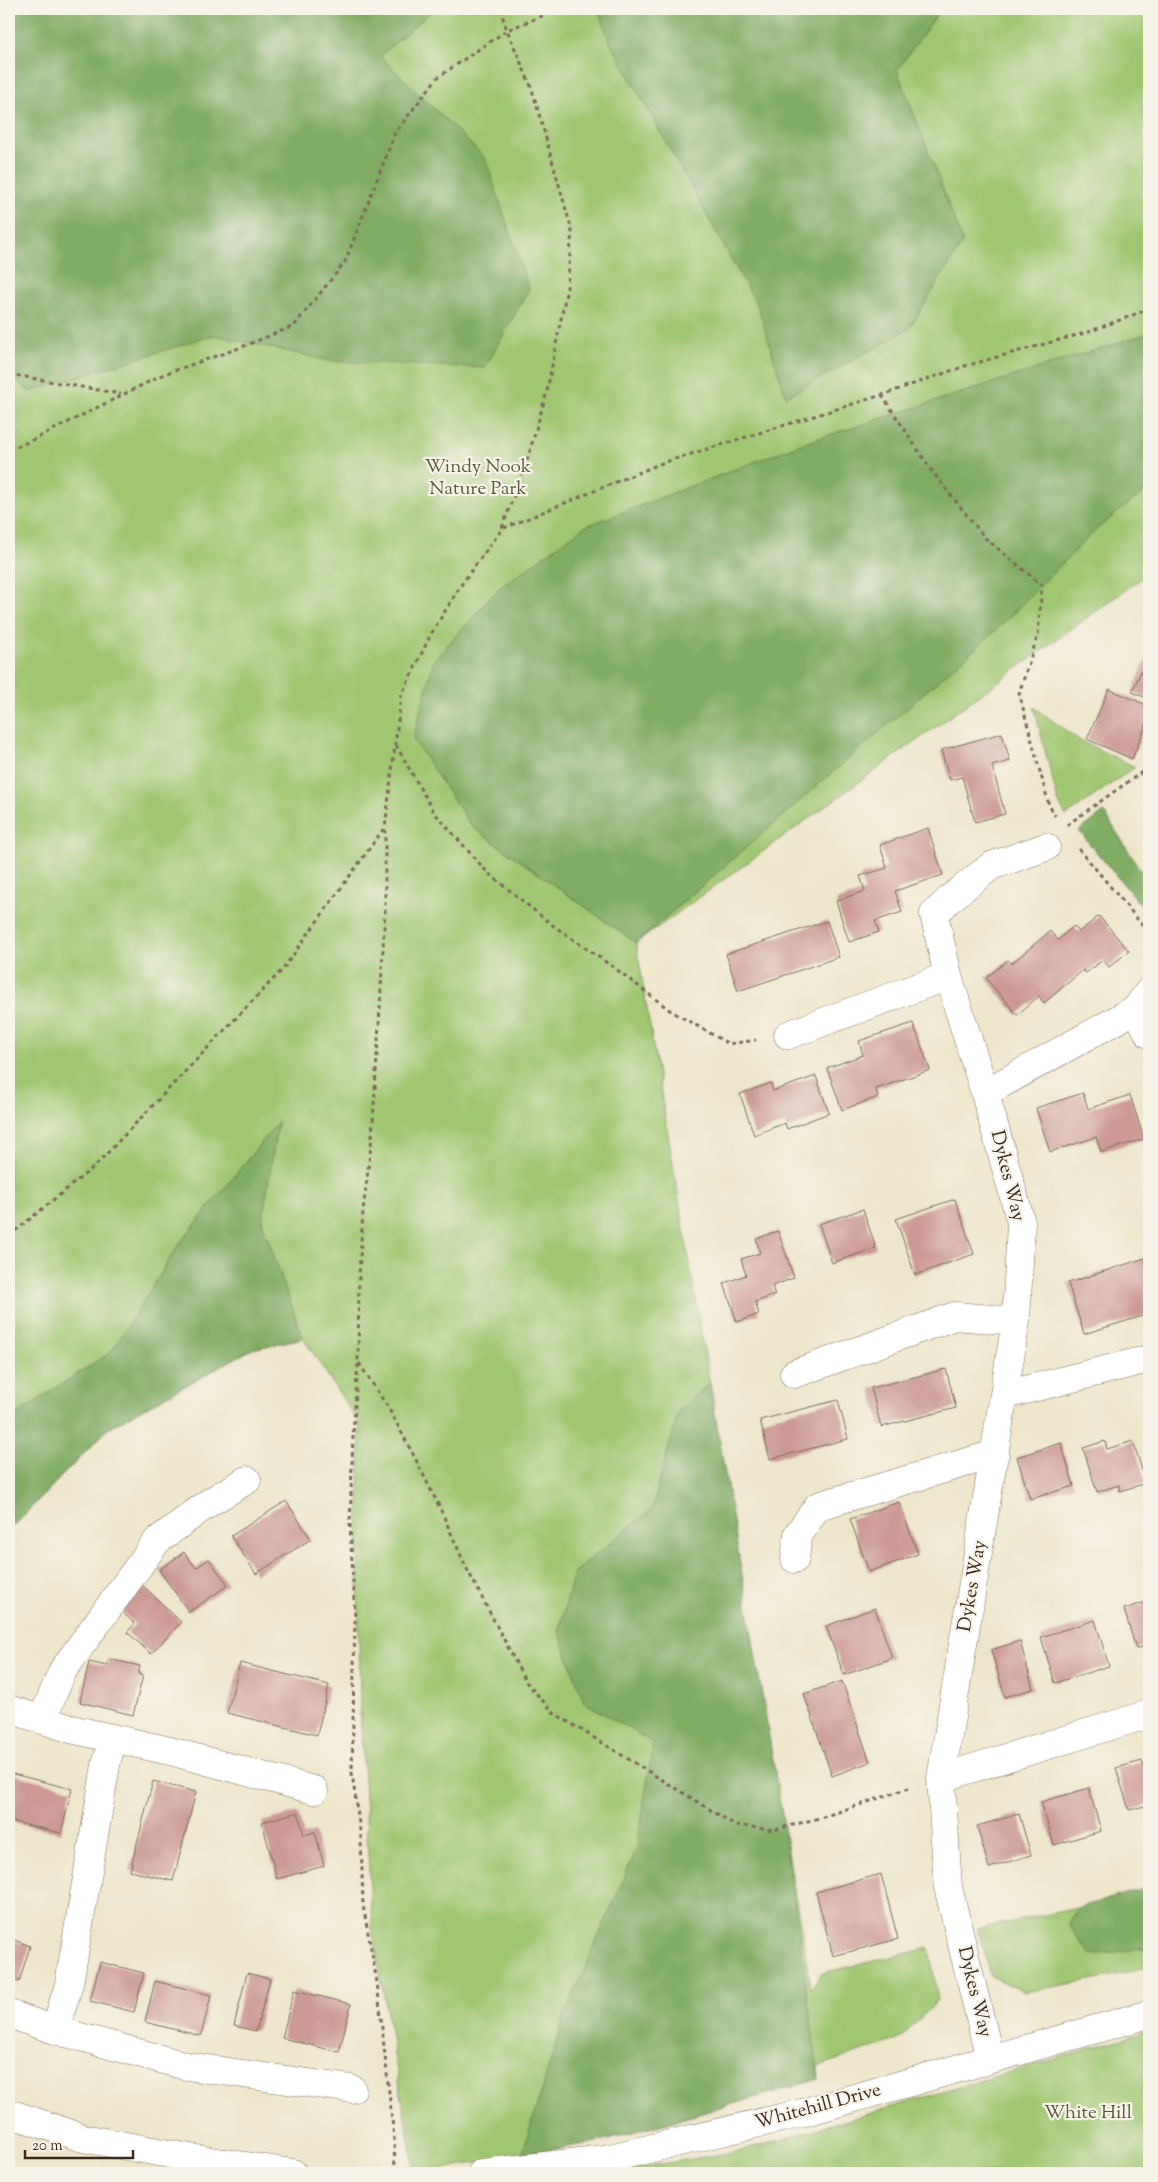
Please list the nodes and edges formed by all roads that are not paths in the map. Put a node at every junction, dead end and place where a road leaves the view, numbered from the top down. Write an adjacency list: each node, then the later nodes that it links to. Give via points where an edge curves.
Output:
1 (1054, 838): 2 (street, Dykes Way, via 991,866 934,914)
2 (948, 976): 5 (street); 6 (street, Dykes Way)
3 (1143, 1000): 4 (street); 6 (street)
4 (1149, 1034)
5 (788, 1035)
6 (985, 1093): 7 (street, Dykes Way, via 1021,1222)
7 (1016, 1321): 9 (street, via 955,1316); 10 (street, Dykes Way)
8 (1149, 1359): 10 (street)
9 (794, 1374)
10 (1005, 1395): 11 (street, Dykes Way)
11 (995, 1454): 13 (street, via 818,1506 798,1534); 18 (street, Dykes Way)
12 (247, 1480): 16 (street, via 210,1502 157,1541 63,1670)
13 (795, 1559)
14 (9, 1709): 16 (street)
15 (1149, 1714): 18 (street)
16 (42, 1720): 17 (street)
17 (113, 1738): 19 (street); 22 (street, via 69,1984)
18 (941, 1778): 23 (street, Dykes Way, via 948,1887)
19 (314, 1790)
20 (9, 2014): 22 (street)
21 (1149, 2014): 23 (street, Whitehill Drive)
22 (55, 2030): 24 (street, via 186,2066)
23 (990, 2059): 27 (street, Whitehill Drive, via 802,2113 606,2159)
24 (352, 2089)
25 (9, 2113): 26 (street, via 83,2138)
26 (293, 2173)
27 (482, 2173)

